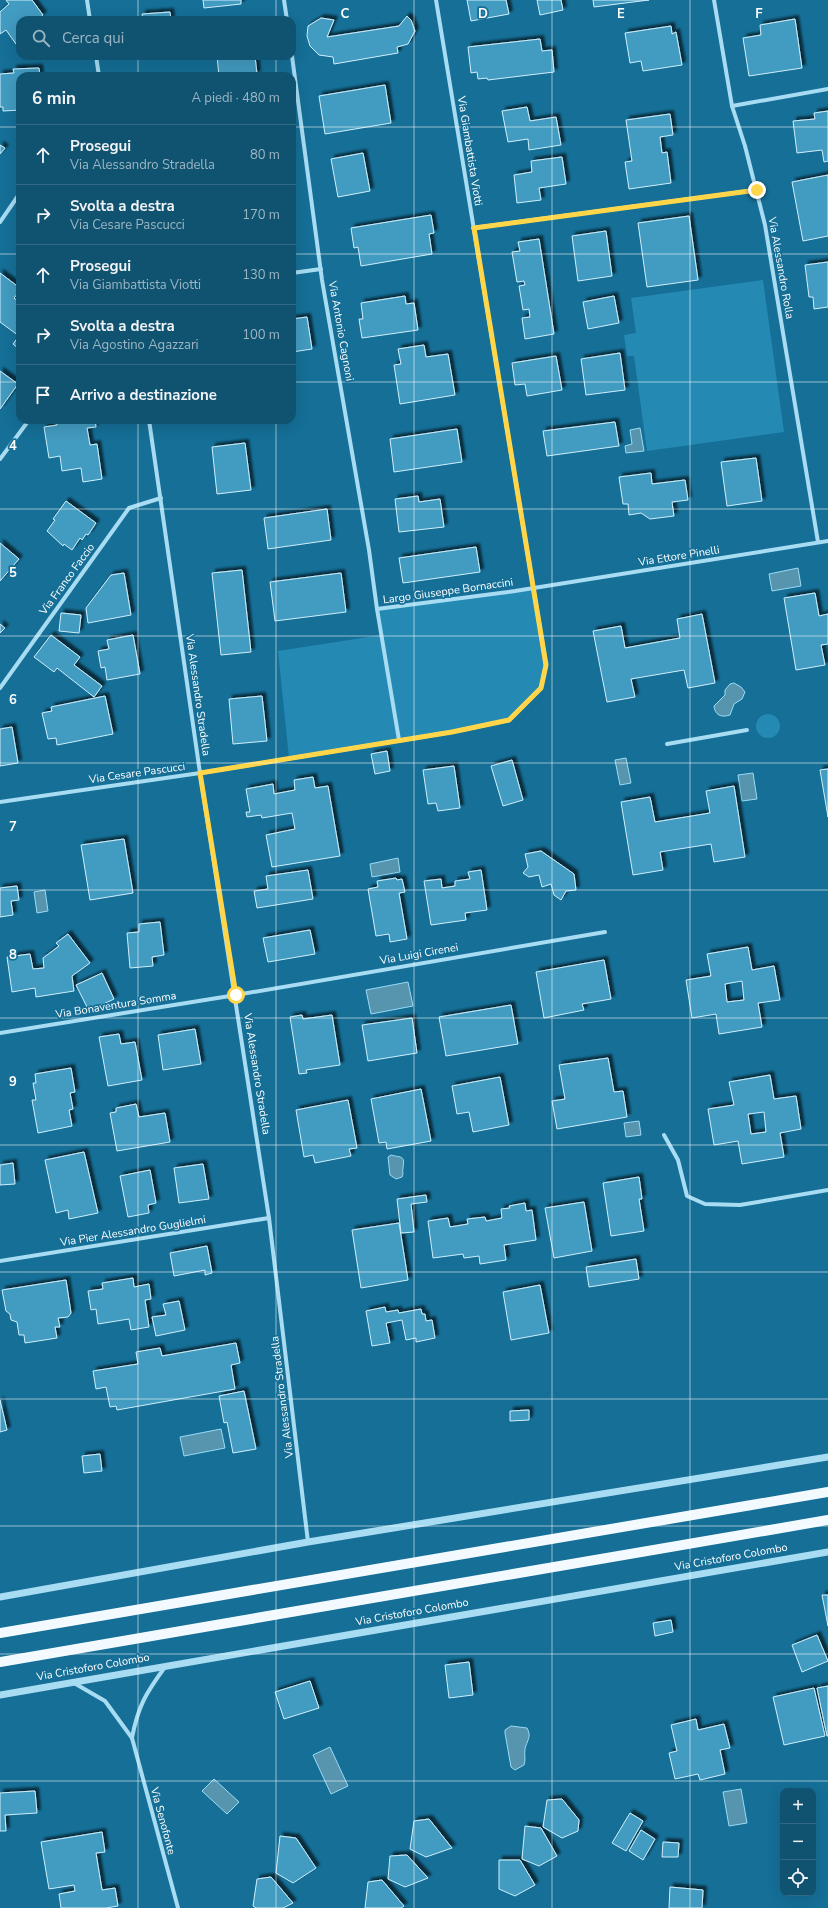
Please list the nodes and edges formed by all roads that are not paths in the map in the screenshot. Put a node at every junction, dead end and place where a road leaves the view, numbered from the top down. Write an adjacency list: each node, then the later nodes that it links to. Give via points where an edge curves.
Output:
1 (87, 0): 5 (street)
2 (284, 0): 6 (street)
3 (436, 0): 17 (street, Via Giambattista Viotti)
4 (714, 0): 13 (street, Via Alessandro Rolla)
5 (89, 16)
6 (286, 16)
7 (97, 60): 9 (street)
8 (293, 60): 10 (street, Via Antonio Cagnoni)
9 (98, 72)
10 (294, 72)
11 (296, 85): 18 (street, Via Antonio Cagnoni)
12 (828, 89): 13 (street)
13 (732, 106): 14 (street, Via Alessandro Rolla)
14 (757, 190): 17 (street); 25 (street, Via Alessandro Rolla)
15 (16, 199): 16 (street)
16 (0, 222)
17 (474, 228): 26 (street, Via Giambattista Viotti)
18 (321, 269): 19 (street); 27 (street, Via Antonio Cagnoni, via 369,550)
19 (296, 272)
20 (26, 424): 22 (street)
21 (150, 424): 23 (street, Via Alessandro Stradella)
22 (0, 459)
23 (161, 498): 28 (street, Via Franco Faccio, via 129,508); 32 (street, Via Alessandro Stradella)
24 (828, 541): 25 (street, Via Ettore Pinelli)
25 (818, 542): 26 (street, Via Ettore Pinelli)
26 (534, 588): 27 (street, Largo Giuseppe Bornaccini); 30 (street, Via Cesare Pascucci, via 546,665 541,688 509,720)
27 (376, 609): 30 (street, Largo Giuseppe Bornaccini)
28 (0, 688)
29 (747, 730): 31 (street)
30 (398, 740): 32 (street, Via Cesare Pascucci)
31 (667, 744)
32 (200, 773): 33 (street, Via Cesare Pascucci); 35 (street, Via Alessandro Stradella)
33 (0, 802)
34 (605, 932): 35 (street, Via Luigi Cirenei)
35 (236, 995): 36 (street, Via Bonaventura Somma); 39 (street, Via Alessandro Stradella)
36 (0, 1033)
37 (664, 1135): 38 (street, via 678,1160 687,1196 705,1204 740,1205)
38 (828, 1190)
39 (269, 1218): 40 (street, Via Pier Alessandro Guglielmi); 44 (street, Via Alessandro Stradella)
40 (0, 1261)
41 (828, 1457): 44 (street)
42 (828, 1492): 47 (main road)
43 (828, 1520): 48 (main road, Via Cristoforo Colombo)
44 (308, 1542): 46 (street)
45 (828, 1552): 49 (street, Via Cristoforo Colombo)
46 (0, 1597)
47 (0, 1633)
48 (0, 1662)
49 (165, 1666): 50 (street, Via Cristoforo Colombo); 52 (street, via 145,1694 135,1719)
50 (74, 1682): 51 (street, Via Cristoforo Colombo); 52 (street, via 105,1701)
51 (0, 1695)
52 (132, 1738): 53 (street, Via Senofonte)
53 (178, 1908)

